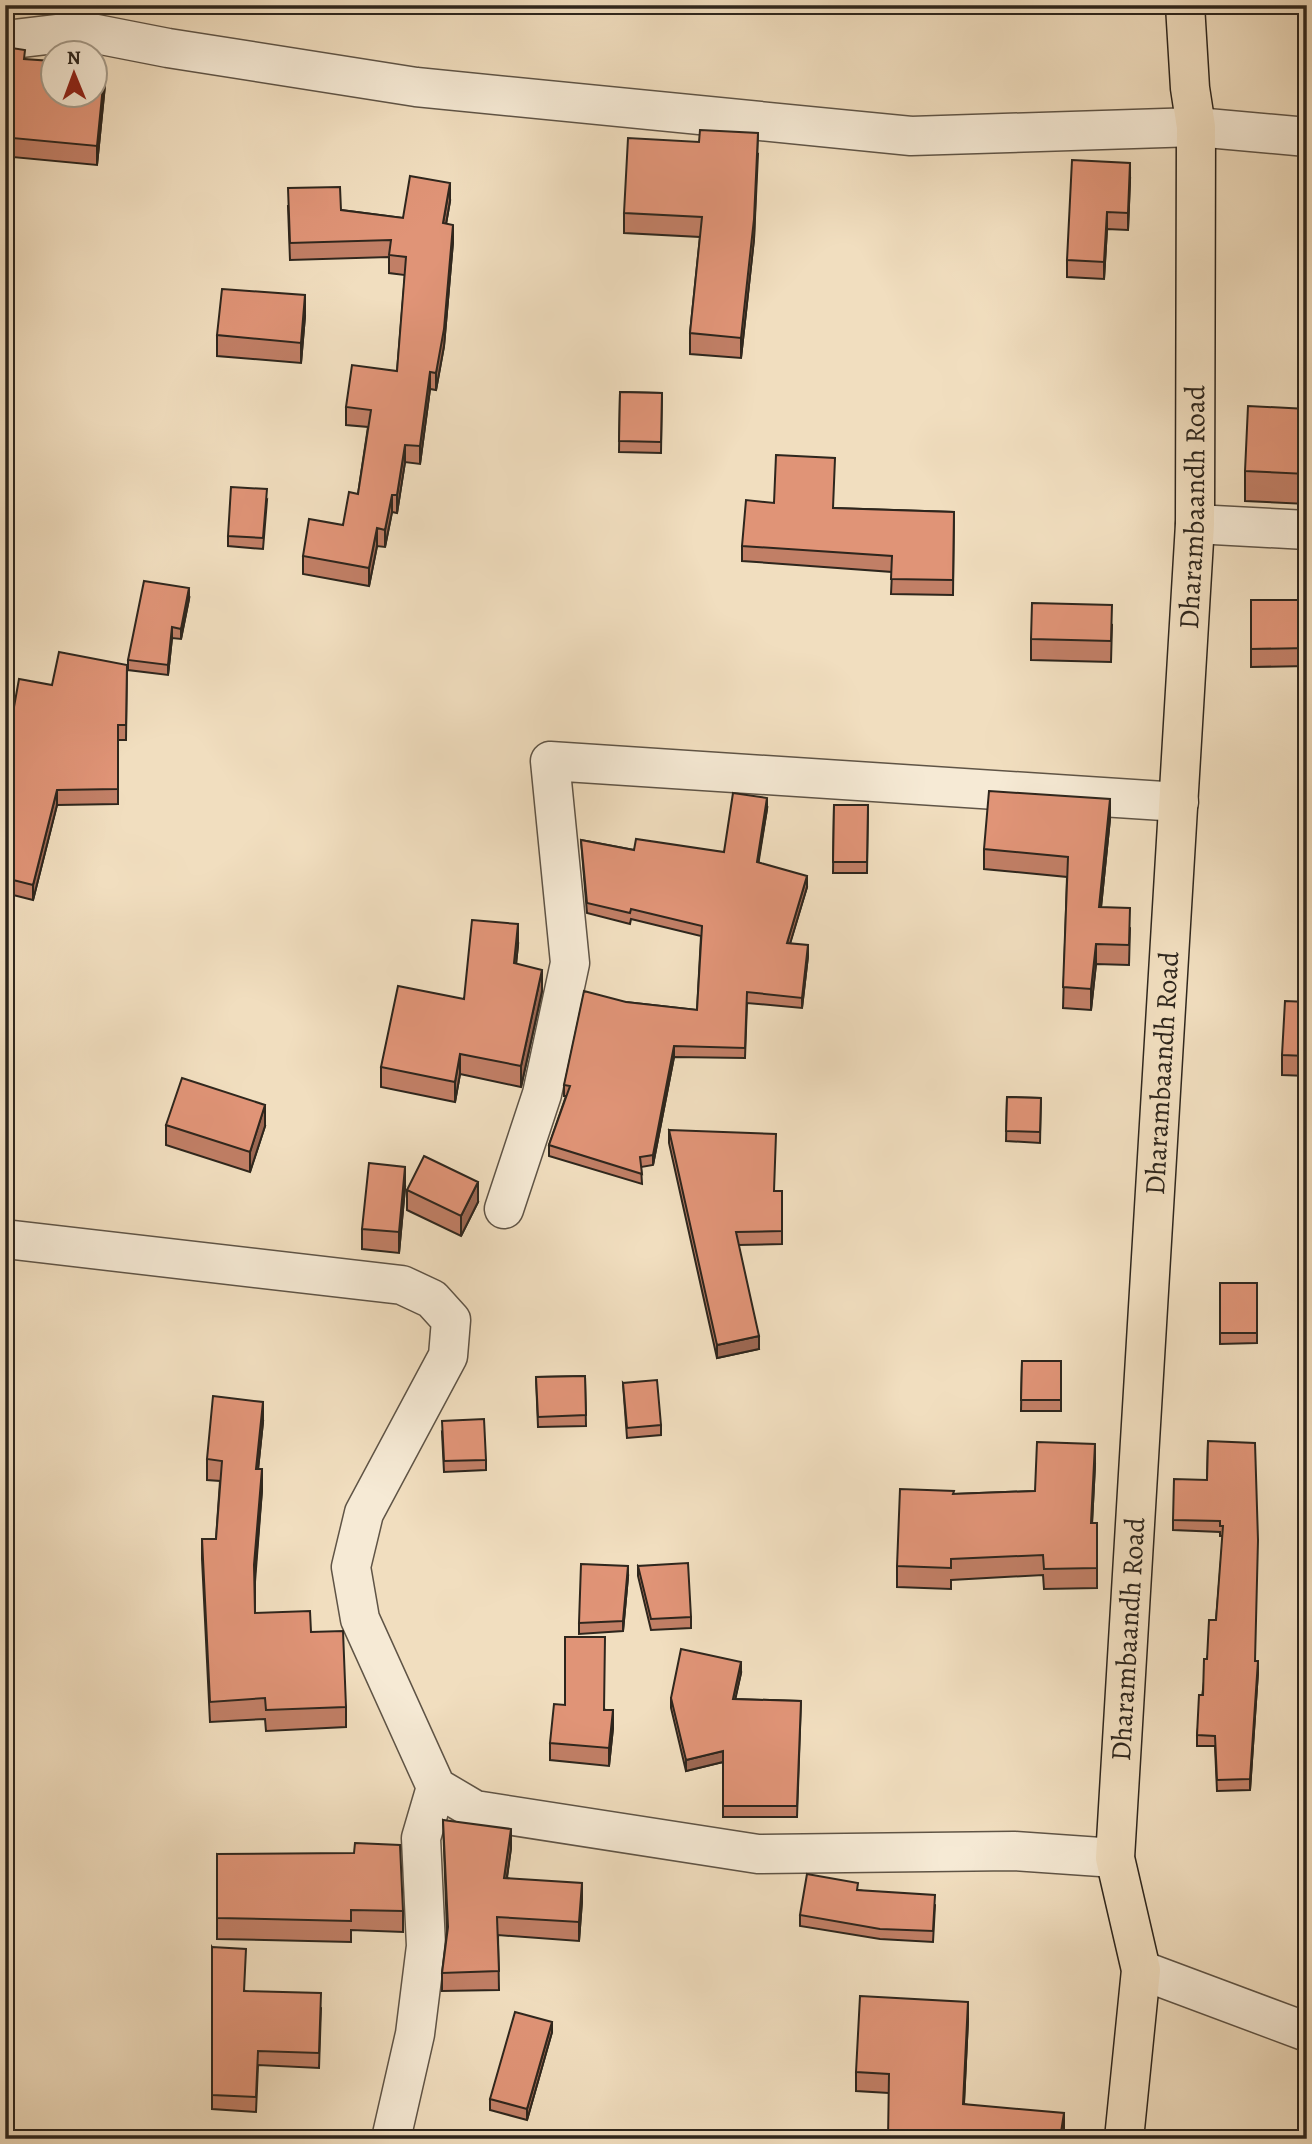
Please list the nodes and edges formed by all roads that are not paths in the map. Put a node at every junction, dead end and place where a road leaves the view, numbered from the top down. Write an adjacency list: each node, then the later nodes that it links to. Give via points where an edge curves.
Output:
1 (1185, 5): 3 (main road, Dharambaandh Road)
2 (5, 40): 3 (street, via 81,31 416,87 911,136)
3 (1196, 127): 4 (street); 5 (main road, Dharambaandh Road)
4 (1307, 137)
5 (1195, 524): 6 (street); 7 (main road, Dharambaandh Road)
6 (1307, 530)
7 (1179, 802): 8 (street, via 550,761 570,963 542,1094); 11 (main road, Dharambaandh Road)
8 (504, 1209)
9 (5, 1238): 10 (street, via 402,1285 432,1299 451,1320 448,1356 364,1513 351,1567 360,1619)
10 (436, 1787): 11 (street, via 475,1810 758,1854 1014,1851); 14 (street, via 421,1838 426,1946 415,2034)
11 (1115, 1858): 12 (main road, Dharambaandh Road)
12 (1141, 1970): 13 (street); 15 (main road, Dharambaandh Road)
13 (1307, 2032)
14 (391, 2139)
15 (1124, 2139)

